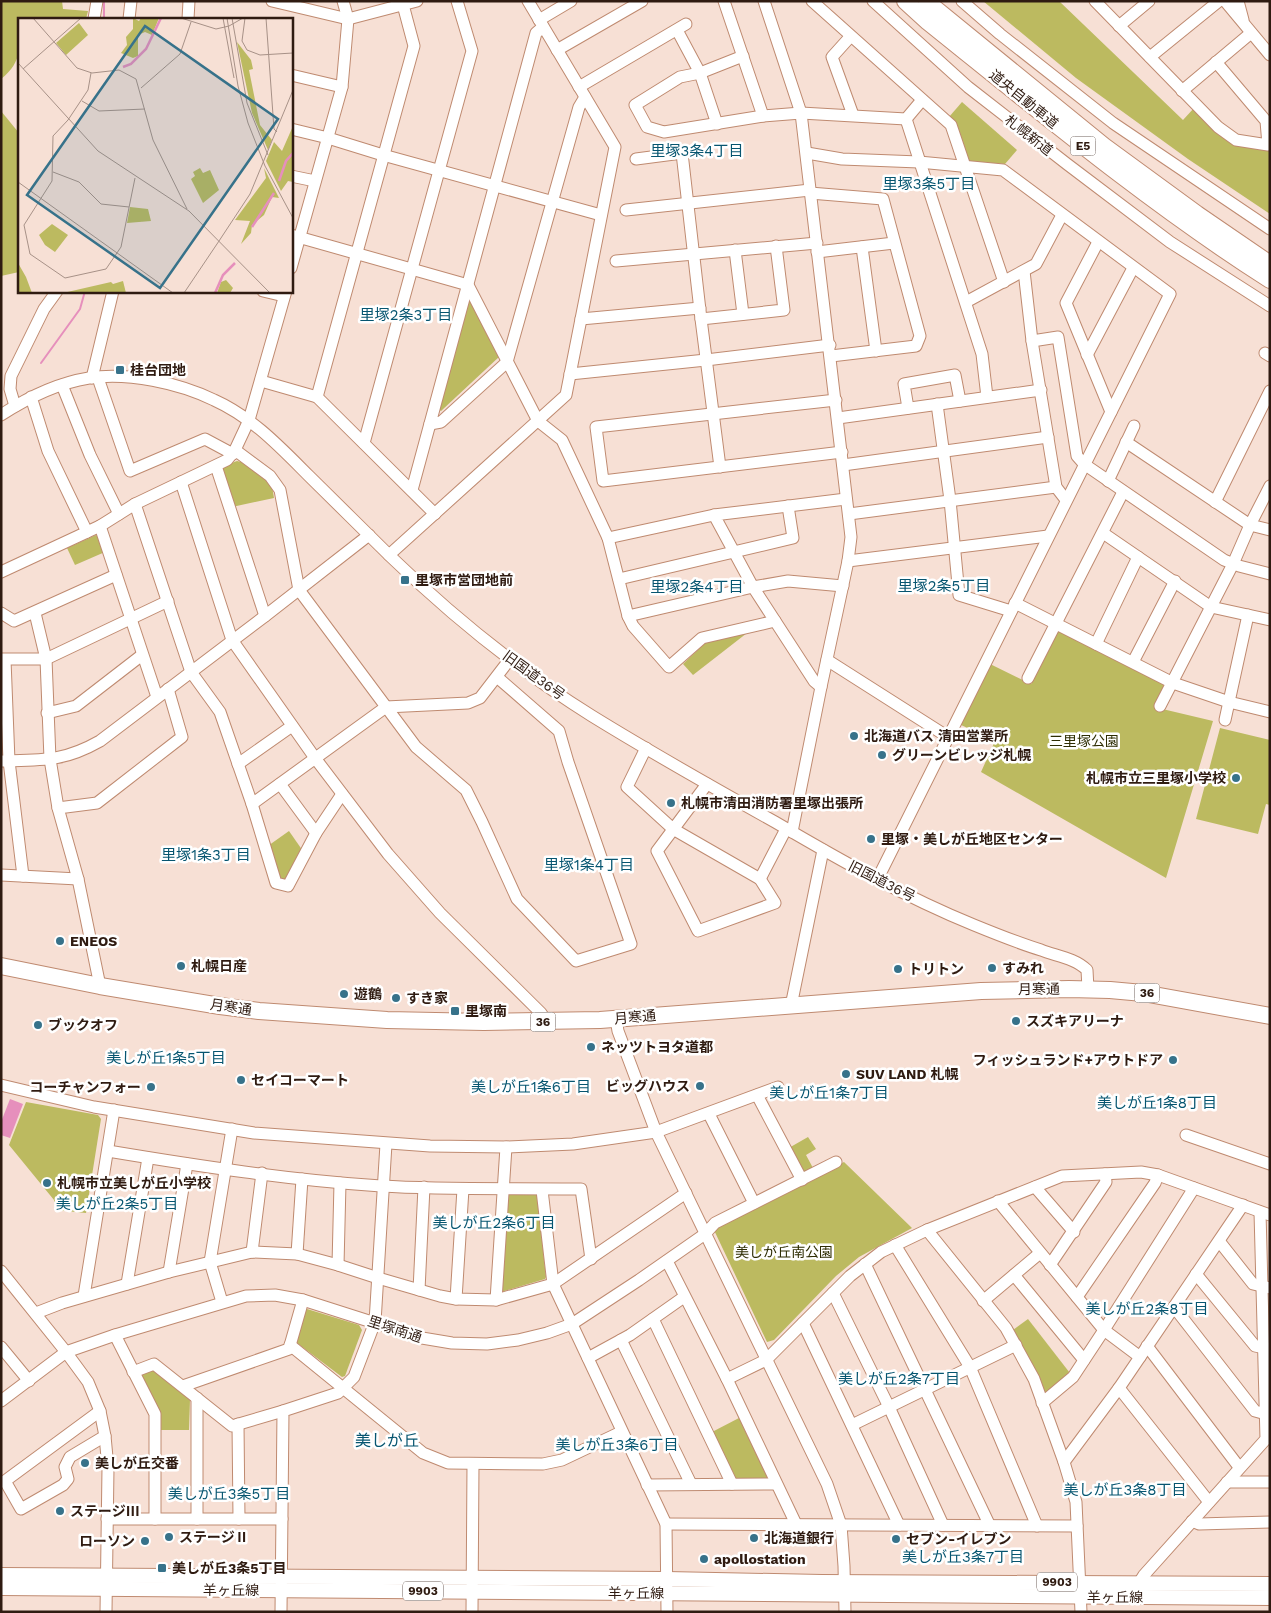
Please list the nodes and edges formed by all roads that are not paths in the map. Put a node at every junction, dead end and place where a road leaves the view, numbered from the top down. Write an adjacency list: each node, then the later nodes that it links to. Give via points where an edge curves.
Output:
1 (97, 1): 24 (street)
2 (131, 1): 25 (street)
3 (189, 1): 26 (street)
4 (343, 1): 27 (street)
5 (418, 1): 23 (street)
6 (457, 1): 56 (street, via 472,51)
7 (528, 1): 28 (street)
8 (571, 1): 28 (street)
9 (642, 1): 32 (street)
10 (724, 1): 34 (street)
11 (764, 1): 44 (street)
12 (812, 1): 31 (street)
13 (873, 1): 90 (street, 札幌新道, via 968,87 1067,164 1170,242)
14 (905, 1): 82 (highway, 道央自動車道 / E5, via 1096,157)
15 (926, 1): 78 (highway, 道央自動車道 / E5, via 1104,146)
16 (962, 1): 66 (street, via 1113,123)
17 (1095, 1): 29 (street)
18 (1149, 1): 29 (street)
19 (1218, 1): 35 (street)
20 (1225, 1): 30 (street)
21 (1238, 1): 30 (street)
22 (277, 2): 27 (street)
23 (403, 3): 27 (street); 52 (street, via 414,46)
24 (94, 18)
25 (129, 18)
26 (188, 18)
27 (348, 19): 39 (street)
28 (541, 24): 32 (street); 59 (street)
29 (1119, 26): 35 (street)
30 (1247, 28): 33 (street); 36 (street)
31 (850, 37): 43 (street); 45 (street, via 832,58)
32 (557, 50): 40 (street)
33 (1270, 55)
34 (743, 56): 37 (street); 46 (street)
35 (1150, 57): 41 (street)
36 (1216, 62): 41 (street); 41 (street, via 1266,121 1268,145 1236,140)
37 (700, 73): 40 (street, via 681,27); 48 (street); 48 (street, via 680,77 635,106 647,127 664,132)
38 (292, 75): 39 (street)
39 (342, 87): 50 (street)
40 (579, 87): 42 (street)
41 (1182, 91)
42 (585, 98): 61 (street, via 579,107); 64 (street, via 615,147)
43 (922, 100): 47 (street); 55 (street, via 951,125)
44 (801, 113): 45 (street); 46 (street); 51 (street)
45 (853, 115): 47 (street)
46 (764, 116): 48 (street)
47 (906, 119): 54 (street)
48 (717, 124)
49 (292, 129): 50 (street)
50 (328, 138): 52 (street); 58 (street)
51 (806, 153): 54 (street, via 842,159); 60 (street)
52 (383, 155): 56 (street); 74 (street)
53 (636, 158): 62 (street, via 682,153)
54 (919, 162): 55 (street); 89 (street)
55 (964, 166): 65 (street, via 1003,170); 83 (street)
56 (440, 171): 59 (street); 80 (street)
57 (292, 176): 58 (street)
58 (314, 181): 67 (street)
59 (496, 186): 61 (street); 84 (street)
60 (810, 192): 62 (street); 69 (street, via 883,199); 71 (street)
61 (552, 202): 64 (street); 99 (street)
62 (689, 204): 63 (street); 75 (street)
63 (626, 210)
64 (601, 215): 93 (street)
65 (1062, 215): 68 (street); 81 (street, via 1036,264)
66 (1270, 229)
67 (295, 236): 74 (street); 76 (street)
68 (1098, 242): 79 (street); 97 (street, via 1066,303)
69 (894, 243): 72 (street); 96 (street, via 920,336 916,346)
70 (776, 246): 71 (street); 73 (street); 92 (street, via 784,310)
71 (817, 247): 72 (street); 95 (street)
72 (862, 248): 96 (street)
73 (735, 250): 75 (street); 92 (street)
74 (356, 254): 80 (street); 107 (street)
75 (694, 254): 77 (street); 91 (street)
76 (292, 260)
77 (616, 261)
78 (1270, 264)
79 (1133, 268): 97 (street); 114 (street, via 1170,294)
80 (412, 269): 84 (street); 124 (street)
81 (1024, 271): 83 (street); 94 (street)
82 (1270, 280)
83 (1004, 282): 89 (street)
84 (468, 285): 99 (street); 120 (street)
85 (56, 292): 112 (street, via 11,376 10,389)
86 (113, 292): 101 (street)
87 (271, 292): 88 (street)
88 (285, 294): 102 (street)
89 (966, 302): 108 (street, via 982,354)
90 (1270, 306)
91 (700, 313): 92 (street); 93 (street); 98 (street)
92 (744, 314)
93 (581, 318): 100 (street)
94 (1032, 341): 104 (street); 128 (street, via 1058,337 1077,456)
95 (830, 350): 96 (street); 98 (street); 109 (street)
96 (876, 351)
97 (1087, 355): 114 (street)
98 (706, 360): 100 (street); 115 (street)
99 (507, 362): 119 (street); 120 (street, via 441,422)
100 (570, 374): 119 (street, via 566,396)
101 (95, 378): 103 (street, 旧国道36号); 118 (street, 旧国道36号, via 151,380 177,385 215,400); 126 (street, via 130,471 205,439)
102 (261, 381): 107 (street); 118 (street)
103 (62, 385): 106 (street, 旧国道36号); 144 (street, via 90,455)
104 (1041, 390): 108 (street); 122 (street)
105 (1270, 391): 141 (street)
106 (31, 397): 112 (street, 旧国道36号); 151 (street, via 48,451)
107 (317, 397): 124 (street)
108 (987, 397): 110 (street)
109 (836, 400): 115 (street); 117 (street)
110 (960, 401): 111 (street); 113 (street, via 955,375 904,384)
111 (938, 404): 113 (street); 125 (street)
112 (15, 406): 116 (street, 旧国道36号)
113 (908, 408): 117 (street)
114 (1111, 412): 128 (street)
115 (714, 414): 131 (street); 131 (street, via 596,427 603,481)
116 (1, 415)
117 (838, 418): 127 (street)
118 (249, 420): 126 (street); 153 (street, 旧国道36号)
119 (538, 421): 145 (street); 155 (street, via 562,440)
120 (430, 424): 136 (street)
121 (1134, 426): 123 (street)
122 (1048, 437): 125 (street); 134 (street)
123 (1126, 442): 132 (street); 141 (street)
124 (364, 443): 136 (street)
125 (944, 451): 129 (street); 139 (street)
126 (234, 452): 130 (street); 169 (street, via 270,476 280,490)
127 (842, 452): 129 (street); 131 (street)
128 (1084, 464): 132 (street); 140 (street)
129 (843, 465): 138 (street)
130 (216, 466): 133 (street); 176 (street)
131 (720, 467)
132 (1108, 481): 137 (street)
133 (181, 482): 142 (street); 182 (street)
134 (1056, 486): 139 (street); 140 (street)
135 (1270, 486): 148 (street)
136 (412, 490): 145 (street)
137 (1123, 492): 152 (street); 161 (street)
138 (846, 499): 143 (street); 146 (street)
139 (950, 500): 146 (street); 156 (street)
140 (1066, 500): 154 (street)
141 (1215, 502): 148 (street)
142 (135, 504): 144 (street); 170 (street)
143 (788, 506): 147 (street); 157 (street, via 793,538)
144 (119, 514): 149 (street)
145 (436, 514): 158 (street)
146 (849, 514): 160 (street)
147 (714, 515): 155 (street); 157 (street)
148 (1250, 525): 150 (street); 161 (street)
149 (100, 526): 151 (street); 164 (street)
150 (1270, 530)
151 (87, 532): 162 (street)
152 (1103, 533): 159 (street); 181 (street)
153 (368, 534): 158 (street, 旧国道36号); 169 (street)
154 (1048, 536): 156 (street); 171 (street)
155 (608, 538): 165 (street)
156 (955, 548): 160 (street); 171 (street, via 958,594)
157 (734, 552): 165 (street); 168 (street)
158 (389, 555): 187 (street, 旧国道36号)
159 (1138, 557): 166 (street); 183 (street)
160 (848, 561): 167 (street)
161 (1233, 564): 163 (street); 172 (street)
162 (1, 572)
163 (1270, 574)
164 (116, 575): 174 (street); 178 (street)
165 (619, 579): 177 (street)
166 (1175, 582): 172 (street); 189 (street)
167 (843, 586): 168 (street, via 788,581); 188 (street)
168 (753, 587): 177 (street); 180 (street)
169 (299, 590): 176 (street); 199 (street)
170 (168, 602): 178 (street); 190 (street)
171 (1013, 607): 181 (street); 204 (street)
172 (1211, 607): 175 (street); 193 (street)
173 (1, 613): 174 (street, via 14,621)
174 (35, 613): 186 (street)
175 (1248, 615): 179 (street); 197 (street)
176 (265, 616): 182 (street)
177 (628, 616): 180 (street, via 632,626 669,667 702,638)
178 (131, 619): 184 (street); 186 (street)
179 (1270, 620)
180 (775, 621): 194 (street)
181 (1056, 624): 183 (street); 192 (street)
182 (232, 640): 190 (street); 203 (street)
183 (1096, 644): 189 (street)
184 (142, 655): 196 (street); 201 (street, via 76,706)
185 (3, 659): 186 (street); 208 (street)
186 (46, 659): 201 (street)
187 (510, 659): 191 (street); 205 (street, 旧国道36号, via 564,698)
188 (826, 660): 194 (street); 204 (street)
189 (1134, 662): 193 (street)
190 (191, 672): 195 (street); 209 (street, via 220,712)
191 (497, 677): 199 (street, via 480,698 468,703); 199 (street, via 559,731 631,944 576,961 517,899 466,790 416,747)
192 (1028, 678)
193 (1173, 683): 197 (street); 198 (street)
194 (821, 687): 216 (street)
195 (168, 688): 196 (street); 214 (street, via 182,737 97,803)
196 (157, 697): 207 (street, via 100,741 81,752)
197 (1229, 702): 200 (street); 202 (street)
198 (1160, 706)
199 (386, 707): 206 (street)
200 (1270, 712)
201 (47, 713): 207 (street)
202 (1225, 720)
203 (292, 726): 206 (street); 209 (street)
204 (948, 737): 223 (street)
205 (646, 748): 211 (street, 旧国道36号); 215 (street, via 628,787)
206 (315, 758): 210 (street); 212 (street)
207 (50, 760): 208 (street); 214 (street)
208 (5, 761): 220 (street)
209 (238, 764): 213 (street)
210 (280, 784): 213 (street); 217 (street)
211 (707, 784): 215 (street); 216 (street, 旧国道36号)
212 (342, 794): 217 (street); 230 (street, via 388,854 440,913)
213 (252, 804): 217 (street, via 276,883 288,886)
214 (58, 808): 221 (street)
215 (673, 829): 222 (street); 222 (street, via 657,852 698,931 775,903)
216 (789, 831): 218 (street, 旧国道36号); 222 (street)
217 (316, 833)
218 (823, 850): 223 (street, 旧国道36号); 227 (street)
219 (1, 875): 220 (street)
220 (23, 876): 221 (street)
221 (78, 879): 225 (street)
222 (760, 879)
223 (877, 880): 226 (street, 旧国道36号, via 972,924 1076,962 1087,970)
224 (1, 966): 225 (highway, 月寒通 / 36)
225 (100, 986): 230 (highway, 月寒通 / 36, via 259,1011 387,1020)
226 (1088, 989): 227 (highway, 月寒通 / 36, via 981,991); 228 (highway, 月寒通 / 36, via 1143,993)
227 (792, 1006): 229 (highway, 月寒通 / 36)
228 (1270, 1016)
229 (616, 1019): 230 (highway, 月寒通 / 36); 237 (street)
230 (547, 1022)
231 (1, 1085): 234 (street)
232 (778, 1088): 233 (street)
233 (757, 1095): 235 (street); 251 (street)
234 (114, 1110): 236 (street); 241 (street)
235 (709, 1114): 237 (street); 262 (street)
236 (232, 1129): 239 (street); 246 (street)
237 (656, 1132): 240 (street, via 573,1144); 260 (street)
238 (1186, 1135): 245 (street)
239 (386, 1144): 240 (street); 253 (street)
240 (506, 1147): 258 (street)
241 (108, 1151): 242 (street); 289 (street)
242 (148, 1158): 244 (street); 284 (street)
243 (836, 1162): 251 (street, 里塚南通)
244 (187, 1164): 246 (street); 280 (street)
245 (1270, 1164)
246 (226, 1169): 247 (street); 275 (street)
247 (262, 1173): 250 (street); 270 (street)
248 (1106, 1174): 249 (street, via 1141,1172); 255 (street, via 1062,1176); 266 (street, via 1106,1182)
249 (1158, 1175): 256 (street); 291 (street)
250 (302, 1179): 252 (street); 272 (street)
251 (802, 1180): 262 (street, 里塚南通)
252 (340, 1183): 253 (street); 276 (street)
253 (382, 1186): 254 (street); 283 (street)
254 (424, 1187): 257 (street); 287 (street)
255 (1035, 1187): 261 (street); 266 (street)
256 (1194, 1188): 263 (street); 303 (street)
257 (463, 1189): 258 (street); 292 (street)
258 (502, 1189): 259 (street); 294 (street)
259 (542, 1190): 273 (street, via 582,1189); 285 (street)
260 (686, 1193): 267 (street); 273 (street)
261 (998, 1201): 265 (street); 271 (street)
262 (754, 1204): 267 (street, 里塚南通, via 715,1223)
263 (1243, 1205): 264 (street); 268 (street)
264 (1265, 1213): 286 (street)
265 (927, 1230): 269 (street); 295 (street)
266 (1074, 1232): 278 (street)
267 (705, 1234): 274 (street, 里塚南通); 314 (street)
268 (1219, 1241): 281 (street); 286 (street, via 1253,1284)
269 (895, 1245): 277 (street); 316 (street)
270 (252, 1252): 272 (street); 275 (street)
271 (1040, 1253): 278 (street); 282 (street)
272 (297, 1254): 276 (street)
273 (591, 1259): 285 (street)
274 (667, 1261): 290 (street); 302 (street, 里塚南通)
275 (210, 1262): 280 (street); 296 (street)
276 (338, 1264): 283 (street)
277 (866, 1264): 288 (street); 324 (street)
278 (1050, 1265): 291 (street)
279 (1, 1271): 298 (street)
280 (169, 1272): 284 (street)
281 (1196, 1274): 297 (street); 310 (street, via 1255,1346)
282 (1014, 1275): 295 (street); 315 (street)
283 (378, 1278): 287 (street); 300 (street)
284 (127, 1284): 289 (street)
285 (553, 1284): 294 (street); 302 (street)
286 (1266, 1287): 310 (street)
287 (419, 1290): 292 (street)
288 (833, 1293): 301 (street); 329 (street)
289 (84, 1296): 298 (street)
290 (684, 1297): 299 (street); 319 (street)
291 (1077, 1297): 303 (street)
292 (456, 1299): 294 (street)
293 (302, 1300): 296 (street, 里塚南通, via 275,1295 246,1296); 300 (street, 里塚南通); 306 (street)
294 (496, 1300)
295 (983, 1301): 307 (street)
296 (222, 1302): 304 (street, 里塚南通)
297 (1174, 1307): 308 (street); 332 (street, via 1255,1411)
298 (36, 1313): 311 (street)
299 (653, 1319): 305 (street); 343 (street)
300 (375, 1322): 302 (street, 里塚南通, via 422,1338 487,1344 518,1340); 322 (street, via 354,1377)
301 (803, 1323): 314 (street); 334 (street)
302 (572, 1324): 313 (street)
303 (1104, 1330): 312 (street); 315 (street)
304 (115, 1335): 311 (street, 里塚南通); 317 (street)
305 (621, 1340): 313 (street); 342 (street)
306 (290, 1344): 321 (street, via 288,1349); 322 (street)
307 (1016, 1345): 316 (street); 328 (street, via 1034,1379)
308 (1147, 1346): 312 (street); 339 (street)
309 (1, 1347): 320 (street)
310 (1267, 1349): 318 (street)
311 (66, 1352): 320 (street, 里塚南通); 330 (street, via 88,1382)
312 (1140, 1356): 323 (street)
313 (588, 1358): 335 (street)
314 (766, 1360): 319 (street); 356 (street, via 827,1484)
315 (1084, 1360): 328 (street, via 1073,1377)
316 (970, 1368): 324 (street); 360 (street)
317 (133, 1372): 321 (street, via 154,1364); 347 (street, via 155,1414)
318 (1267, 1372): 327 (street)
319 (726, 1379): 344 (street)
320 (29, 1381): 326 (street, 里塚南通)
321 (183, 1386): 325 (street)
322 (345, 1388): 331 (street); 338 (street, via 423,1453 448,1463)
323 (1119, 1388): 337 (street); 346 (street)
324 (926, 1389): 329 (street); 359 (street)
325 (197, 1398): 333 (street, via 232,1426); 349 (street)
326 (1, 1401)
327 (1268, 1401): 332 (street)
328 (1042, 1403): 337 (street)
329 (889, 1407): 334 (street); 358 (street)
330 (100, 1410): 336 (street); 336 (street, via 5,1481 21,1509 63,1485 68,1479 65,1467 70,1457)
331 (284, 1411): 333 (street); 351 (street)
332 (1266, 1414): 339 (street, via 1266,1439)
333 (238, 1424): 350 (street)
334 (852, 1425): 357 (street)
335 (622, 1432): 338 (street, via 562,1460 543,1464); 345 (street)
336 (106, 1436): 348 (street)
337 (1064, 1462): 361 (street, via 1076,1502)
338 (473, 1464): 367 (street)
339 (1239, 1468): 340 (street)
340 (1227, 1482): 341 (street); 346 (street)
341 (1270, 1482)
342 (691, 1484): 343 (street); 345 (street)
343 (732, 1484): 344 (street)
344 (776, 1484): 355 (street)
345 (648, 1486): 354 (street)
346 (1209, 1502): 352 (street)
347 (154, 1518): 348 (street); 349 (street)
348 (107, 1519): 364 (street)
349 (197, 1519): 350 (street)
350 (240, 1519): 351 (street)
351 (282, 1519): 365 (street)
352 (1192, 1521): 353 (street, via 1199,1524); 371 (street, via 1144,1575)
353 (1270, 1522)
354 (666, 1524): 355 (street); 363 (street)
355 (796, 1524): 356 (street)
356 (840, 1525): 357 (street); 369 (street)
357 (899, 1525): 358 (street)
358 (943, 1525): 359 (street)
359 (990, 1526): 360 (street)
360 (1037, 1526): 361 (street)
361 (1077, 1526): 370 (street)
362 (1, 1574): 364 (main road, 羊ヶ丘線 / 9903)
363 (667, 1579): 367 (main road, 羊ヶ丘線 / 9903); 369 (main road, 羊ヶ丘線 / 9903); 372 (street)
364 (107, 1582): 365 (main road, 羊ヶ丘線 / 9903); 368 (main road, 羊ヶ丘線 / 9903); 374 (street)
365 (281, 1583): 367 (main road, 羊ヶ丘線 / 9903); 375 (street)
366 (1270, 1584): 371 (main road, 羊ヶ丘線 / 9903)
367 (472, 1585): 372 (main road, 羊ヶ丘線 / 9903); 376 (street)
368 (1, 1588)
369 (845, 1588): 370 (main road, 羊ヶ丘線 / 9903); 372 (main road, 羊ヶ丘線 / 9903); 378 (street)
370 (1080, 1589): 371 (main road, 羊ヶ丘線 / 9903); 379 (street)
371 (1139, 1590): 373 (main road, 羊ヶ丘線 / 9903)
372 (667, 1593): 377 (street)
373 (1270, 1598)
374 (106, 1612)
375 (281, 1612)
376 (472, 1612)
377 (667, 1612)
378 (844, 1612)
379 (1081, 1612)

